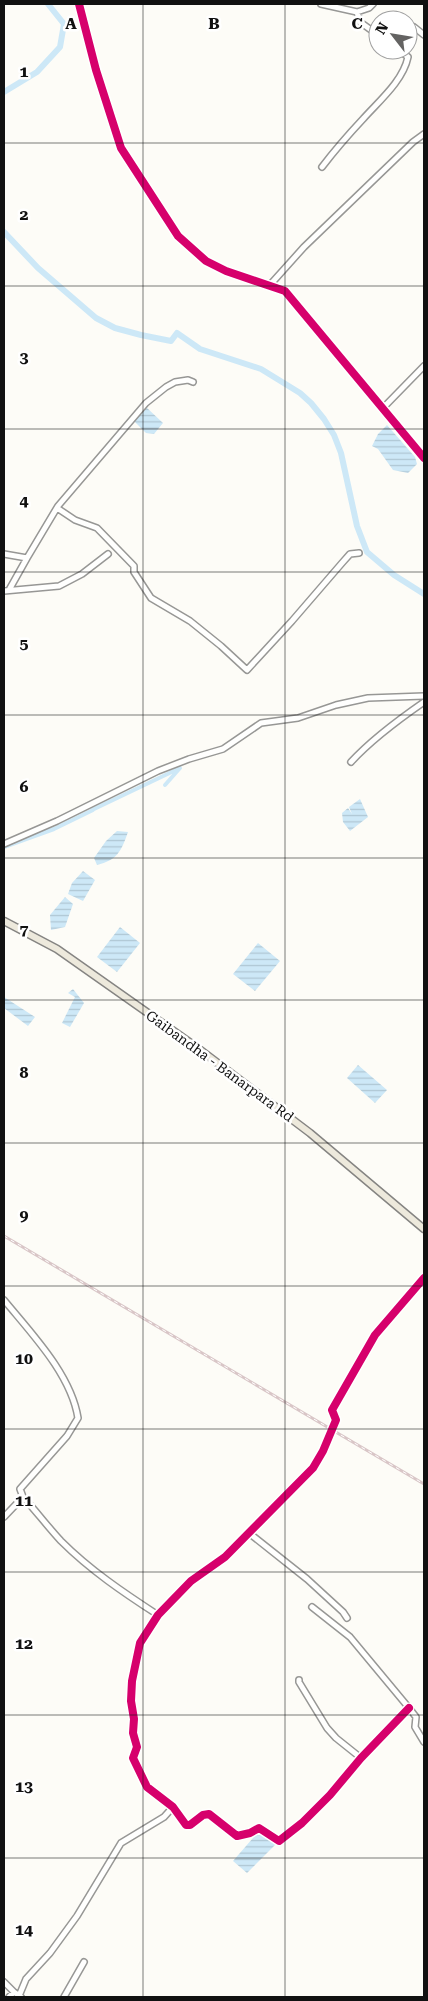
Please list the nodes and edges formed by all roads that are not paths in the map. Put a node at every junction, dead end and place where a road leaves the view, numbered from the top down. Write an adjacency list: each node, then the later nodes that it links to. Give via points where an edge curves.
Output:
1 (80, 4): 9 (street, via 100,85 125,157 178,236 192,250 226,271)
2 (321, 4): 4 (street)
3 (373, 4): 4 (street)
4 (357, 12): 5 (street, via 360,22)
5 (368, 28)
6 (407, 60): 8 (street, via 391,88)
7 (424, 134): 9 (street, via 304,247)
8 (322, 167)
9 (269, 286): 12 (street, via 285,291 292,298)
10 (424, 366): 12 (street)
11 (193, 382): 14 (street, via 188,380 166,386 146,403)
12 (382, 408): 13 (street)
13 (424, 458)
14 (57, 508): 15 (street, via 75,520 97,528 134,566 134,572 151,598 190,621 247,670 350,554); 18 (street)
15 (359, 553)
16 (4, 554): 18 (street)
17 (108, 554): 19 (street, via 82,574 59,586)
18 (27, 558): 19 (street)
19 (6, 591)
20 (424, 696): 23 (street, via 368,698 298,718 261,723 223,749 158,770)
21 (424, 702): 22 (street, via 400,718)
22 (351, 762)
23 (4, 844)
24 (4, 921): 26 (main road, Gaibandha - Banarpara Rd, via 57,949)
25 (129, 990): 26 (street)
26 (124, 995): 27 (main road, Gaibandha - Banarpara Rd, via 226,1066)
27 (424, 1229)
28 (424, 1278): 32 (street, via 375,1335 364,1353 332,1410 336,1420 313,1468)
29 (4, 1300): 30 (street, via 46,1352 73,1398 78,1418 67,1436 20,1489)
30 (23, 1497): 31 (street); 34 (street, via 85,1563)
31 (4, 1517)
32 (249, 1533): 34 (street, via 225,1557 191,1581); 35 (street, via 307,1579)
33 (312, 1607): 37 (street, via 350,1637)
34 (158, 1616): 40 (street, via 140,1643 132,1681 133,1732 137,1747 133,1758 147,1787)
35 (347, 1618)
36 (299, 1680): 39 (street, via 327,1728)
37 (409, 1708): 38 (street, via 416,1717 415,1727); 39 (street)
38 (424, 1742)
39 (361, 1758): 40 (street, via 330,1795 280,1841 259,1828 237,1836 209,1814 186,1825)
40 (173, 1807): 45 (street, via 164,1817 121,1843 77,1916 26,1979)
41 (84, 1962): 46 (street)
42 (4, 1982): 43 (street)
43 (14, 1992): 44 (street); 45 (street)
44 (9, 1997)
45 (20, 1997)
46 (64, 1997)

